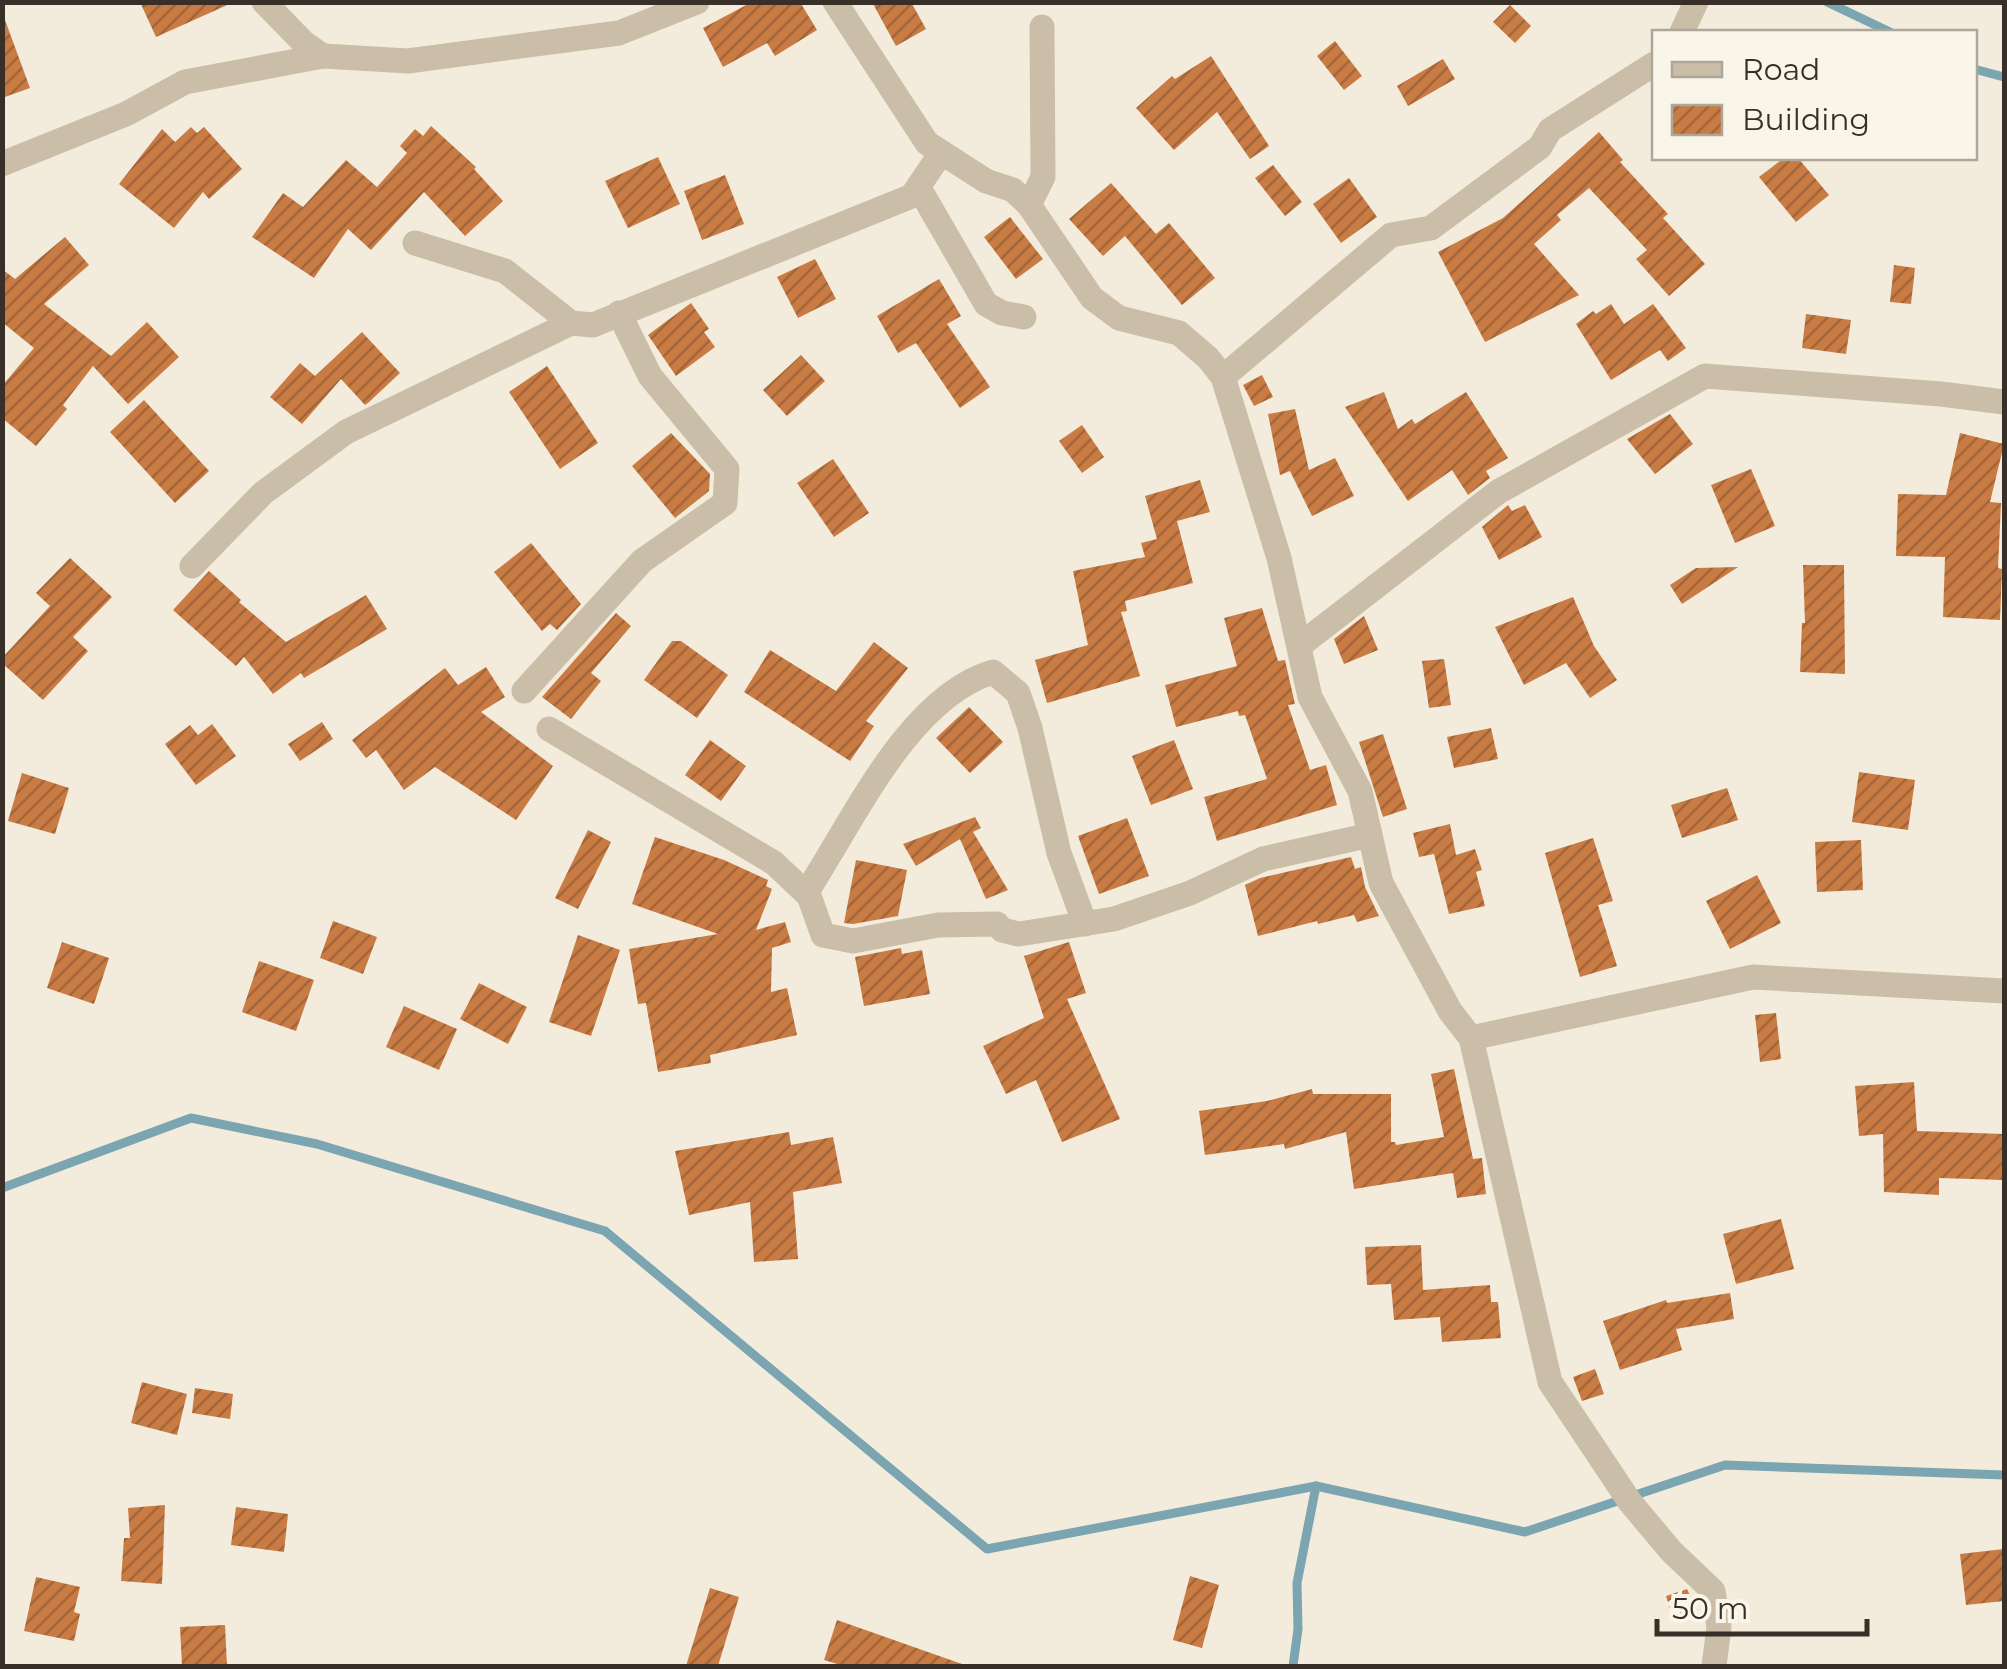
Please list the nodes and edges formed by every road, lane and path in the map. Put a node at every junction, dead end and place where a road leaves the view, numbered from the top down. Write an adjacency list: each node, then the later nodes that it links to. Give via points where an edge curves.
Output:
1 (264, 2): 7 (street)
2 (697, 2): 7 (street, via 620,33 408,61)
3 (835, 2): 9 (street, via 927,143)
4 (1696, 2): 6 (street)
5 (1042, 28): 12 (street, via 1044,178)
6 (1683, 30)
7 (323, 56): 10 (street, via 185,82 126,114)
8 (1652, 65): 17 (street, via 1550,130 1540,147 1432,228 1391,235)
9 (941, 153): 11 (street); 12 (street)
10 (2, 164)
11 (920, 188): 14 (street); 15 (street, via 986,304)
12 (1029, 205): 17 (street, via 1092,298 1118,318 1179,332)
13 (415, 243): 16 (street, via 505,271)
14 (619, 312): 16 (street, via 593,325); 21 (street, via 650,376 727,469 725,504 642,561)
15 (1024, 317)
16 (572, 323): 19 (street, via 346,432 263,493)
17 (1223, 377): 20 (street)
18 (2004, 402): 20 (street, via 1704,376 1498,492)
19 (192, 566)
20 (1299, 646): 23 (street, via 1310,697 1360,791)
21 (524, 691)
22 (549, 729): 24 (street, via 774,863)
23 (1370, 835): 25 (street, via 1263,860 1190,893); 27 (street, via 1380,883)
24 (806, 893): 25 (street, via 823,935 853,941 938,925 998,924 1019,934); 25 (street, via 880,772 940,701 969,679 993,672 1018,694)
25 (1085, 924)
26 (2004, 992): 27 (street, via 1752,977)
27 (1471, 1038): 28 (street, via 1550,1382 1630,1502 1713,1591 1719,1628)
28 (1714, 1666)

